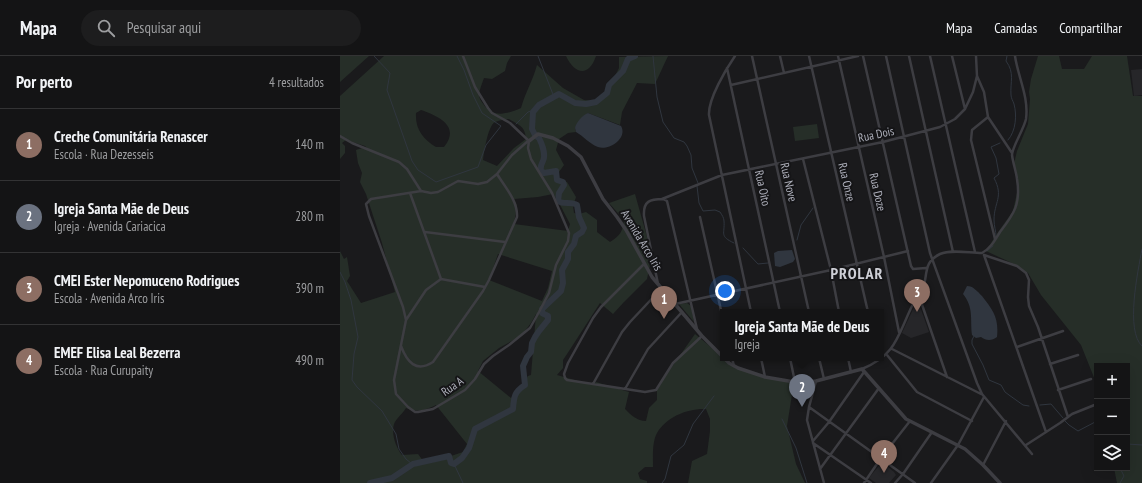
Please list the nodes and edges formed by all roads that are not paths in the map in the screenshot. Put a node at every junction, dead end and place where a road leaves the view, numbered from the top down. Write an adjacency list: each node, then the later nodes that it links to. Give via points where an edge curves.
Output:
1 (463, 56): 28 (street, via 475,87 488,108 510,123)
2 (735, 56): 17 (street)
3 (752, 56): 20 (street, Rua Nove)
4 (780, 56): 18 (street)
5 (809, 56): 16 (street, Rua Onze)
6 (838, 56): 15 (street, Rua Doze)
7 (858, 56): 15 (street)
8 (863, 56): 29 (street)
9 (886, 56): 27 (street)
10 (909, 56): 25 (street)
11 (930, 56): 24 (street)
12 (952, 56): 22 (street)
13 (976, 56): 19 (street)
14 (1015, 56): 32 (street, via 1027,106 1024,125)
15 (839, 60): 16 (street); 30 (street, Rua Doze)
16 (812, 67): 18 (street); 31 (street, Rua Onze)
17 (727, 68): 21 (street, Rua Oito); 37 (street, via 710,104 709,115)
18 (784, 73): 20 (street)
19 (978, 76): 22 (street, Rua Dois, via 974,92); 23 (street, via 984,92)
20 (758, 79): 21 (street); 34 (street, Rua Nove)
21 (731, 85): 35 (street, Rua Oito)
22 (965, 109): 24 (street, Rua Dois, via 960,116)
23 (988, 117): 32 (street); 43 (street, via 976,126 970,135)
24 (946, 125): 25 (street, Rua Dois); 47 (street)
25 (925, 132): 27 (street, Rua Dois); 46 (street)
26 (340, 136): 38 (street, via 352,144 399,162 407,169)
27 (904, 137): 29 (street, Rua Dois); 50 (street)
28 (529, 141): 36 (street, via 512,155); 51 (street, Avenida Arco Iris, via 542,134 568,146 581,157); 78 (street, Rua A, via 530,159 552,194 569,233 568,241 556,265 549,293 530,328 492,356 465,390 424,412 415,412 396,394 394,380)
29 (883, 142): 30 (street, Rua Dois); 45 (street)
30 (858, 147): 31 (street, Rua Dois); 49 (street, Rua Doze)
31 (831, 153): 33 (street, Rua Dois); 52 (street, Rua Onze)
32 (1012, 154): 43 (street, via 1018,185 1017,204)
33 (803, 159): 34 (street, Rua Dois); 54 (street)
34 (775, 165): 35 (street, Rua Dois); 55 (street, Rua Nove)
35 (750, 170): 37 (street, Rua Dois); 57 (street, Rua Oito)
36 (497, 174): 38 (street, via 483,184 458,181 438,192); 44 (street, via 517,209)
37 (722, 176): 40 (street, Rua Dois); 60 (street)
38 (421, 191): 39 (street)
39 (410, 193): 42 (street); 72 (street, via 371,199 366,204)
40 (662, 199): 59 (street, via 651,200 643,207); 63 (street, via 667,202)
41 (700, 217): 61 (street)
42 (425, 232): 44 (street); 56 (street)
43 (995, 240): 48 (street)
44 (505, 242): 58 (street)
45 (908, 251): 49 (street); 53 (street, via 913,269)
46 (953, 252): 47 (street); 50 (street, via 940,254)
47 (975, 253): 48 (street)
48 (983, 254): 77 (street, via 1017,266 1026,272 1029,280 1029,306); 79 (street)
49 (884, 257): 52 (street); 75 (street, Rua Doze)
50 (933, 259): 53 (street, Avenida Arco Iris); 106 (street)
51 (644, 264): 59 (street, Avenida Arco Iris); 102 (street, via 597,312 568,363 565,378)
52 (856, 264): 54 (street); 70 (street, Rua Onze)
53 (926, 268): 62 (street, Avenida Arco Iris, via 925,283)
54 (831, 270): 55 (street); 69 (street)
55 (802, 276): 57 (street); 68 (street, Rua Nove)
56 (441, 279): 58 (street); 72 (street, Rua A, via 426,290)
57 (774, 282): 60 (street); 67 (street, Rua Oito)
58 (486, 287): 78 (street, via 433,362 420,367 412,364 406,358)
59 (660, 288): 64 (street, Avenida Arco Iris); 102 (street, via 622,332)
60 (746, 288): 61 (street); 66 (street)
61 (717, 294): 63 (street); 65 (street)
62 (919, 296): 75 (street, Avenida Arco Iris); 97 (street)
63 (690, 300): 64 (street); 73 (street)
64 (675, 304): 71 (street, Avenida Arco Iris)
65 (721, 309)
66 (750, 309)
67 (779, 309)
68 (809, 309)
69 (838, 309)
70 (867, 309)
71 (682, 312): 73 (street, Avenida Arco Iris); 104 (street, via 648,349)
72 (406, 320): 78 (street, Rua A)
73 (697, 330): 76 (street, Avenida Arco Iris)
74 (1063, 331): 77 (street)
75 (900, 332): 80 (street, Avenida Arco Iris)
76 (702, 336): 81 (street, Avenida Arco Iris); 104 (street, via 673,363 656,390 645,392)
77 (1041, 338): 79 (street); 92 (street)
78 (401, 345)
79 (1017, 347): 115 (street)
80 (892, 349): 82 (street, Avenida Arco Iris); 97 (street)
81 (720, 355)
82 (887, 355): 84 (street, Avenida Arco Iris); 111 (street, via 917,392)
83 (1078, 355): 92 (street)
84 (884, 356)
85 (727, 361): 93 (street, Avenida Arco Iris)
86 (733, 361): 93 (street)
87 (762, 361): 96 (street)
88 (791, 361): 101 (street)
89 (820, 361): 98 (street)
90 (849, 361): 95 (street)
91 (875, 361): 94 (street, Avenida Arco Iris)
92 (1050, 364): 105 (street)
93 (734, 366): 96 (street, Avenida Arco Iris)
94 (863, 370): 95 (street, Avenida Arco Iris); 103 (street); 113 (street)
95 (851, 372): 98 (street, Avenida Arco Iris)
96 (765, 377): 101 (street, Avenida Arco Iris)
97 (947, 378): 106 (street)
98 (824, 379): 100 (street, Avenida Arco Iris)
99 (1091, 379): 105 (street)
100 (816, 381): 101 (street, Avenida Arco Iris); 108 (street)
101 (795, 382)
102 (593, 384): 104 (street)
103 (879, 388): 110 (street); 116 (street)
104 (625, 389)
105 (1058, 390): 109 (street)
106 (983, 395): 111 (street); 112 (street)
107 (1094, 405): 109 (street)
108 (809, 407): 113 (street); 117 (street, via 807,420)
109 (1068, 416): 115 (street)
110 (910, 421): 114 (street); 122 (street)
111 (972, 421): 118 (street)
112 (1006, 421): 119 (street); 123 (street)
113 (829, 422): 116 (street); 117 (street)
114 (933, 432): 118 (street); 125 (street)
115 (1046, 432): 119 (street)
116 (846, 434): 121 (street); 122 (street)
117 (813, 442): 121 (street); 124 (street)
118 (958, 445): 123 (street); 132 (street)
119 (1026, 445): 120 (street)
120 (1032, 454)
121 (830, 455): 124 (street); 126 (street)
122 (881, 458): 125 (street); 126 (street)
123 (983, 465): 133 (street)
124 (820, 470): 127 (street)
125 (903, 474): 130 (street); 131 (street)
126 (866, 479): 128 (street); 129 (street)
127 (824, 483)
128 (864, 483)
129 (872, 483)
130 (894, 483)
131 (914, 483)
132 (931, 483)
133 (1000, 483)

